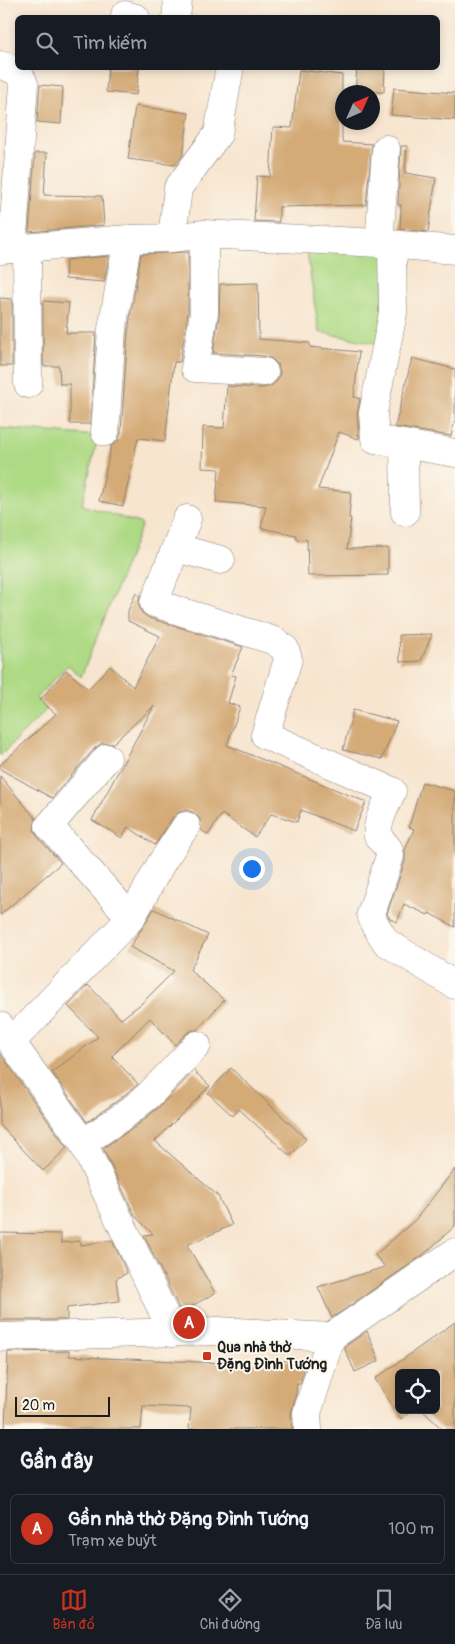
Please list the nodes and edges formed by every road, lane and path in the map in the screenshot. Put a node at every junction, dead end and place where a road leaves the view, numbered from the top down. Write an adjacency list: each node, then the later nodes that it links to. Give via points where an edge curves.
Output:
1 (178, 0): 2 (street)
2 (176, 15)
3 (0, 65): 10 (street, via 20,75 24,84)
4 (229, 72): 7 (street, via 218,134 178,188)
5 (386, 149): 9 (street)
6 (204, 234): 7 (street); 9 (street); 12 (street, via 204,313 195,368)
7 (172, 238): 8 (street)
8 (128, 239): 10 (street); 14 (street, via 112,329)
9 (386, 244): 11 (street); 15 (street, via 392,313 373,413 374,439)
10 (13, 249): 13 (street)
11 (455, 250)
12 (264, 372)
13 (28, 384)
14 (106, 432)
15 (404, 444): 16 (street); 17 (street)
16 (455, 453)
17 (405, 512)
18 (187, 519): 19 (street)
19 (176, 548): 20 (street); 24 (street, via 154,603 275,641 286,649 288,659 265,735 392,791 377,830 378,836 390,848 390,856 371,914 386,942)
20 (221, 560)
21 (107, 758): 23 (street, via 49,826)
22 (186, 826): 23 (street)
23 (131, 918): 25 (street)
24 (455, 985)
25 (6, 1033): 27 (street)
26 (197, 1045): 27 (street, via 148,1096)
27 (83, 1143): 29 (street)
28 (455, 1252): 30 (street)
29 (173, 1333): 30 (street, via 218,1331); 31 (street)
30 (331, 1336): 32 (street, via 308,1413)
31 (0, 1337)
32 (308, 1429)

